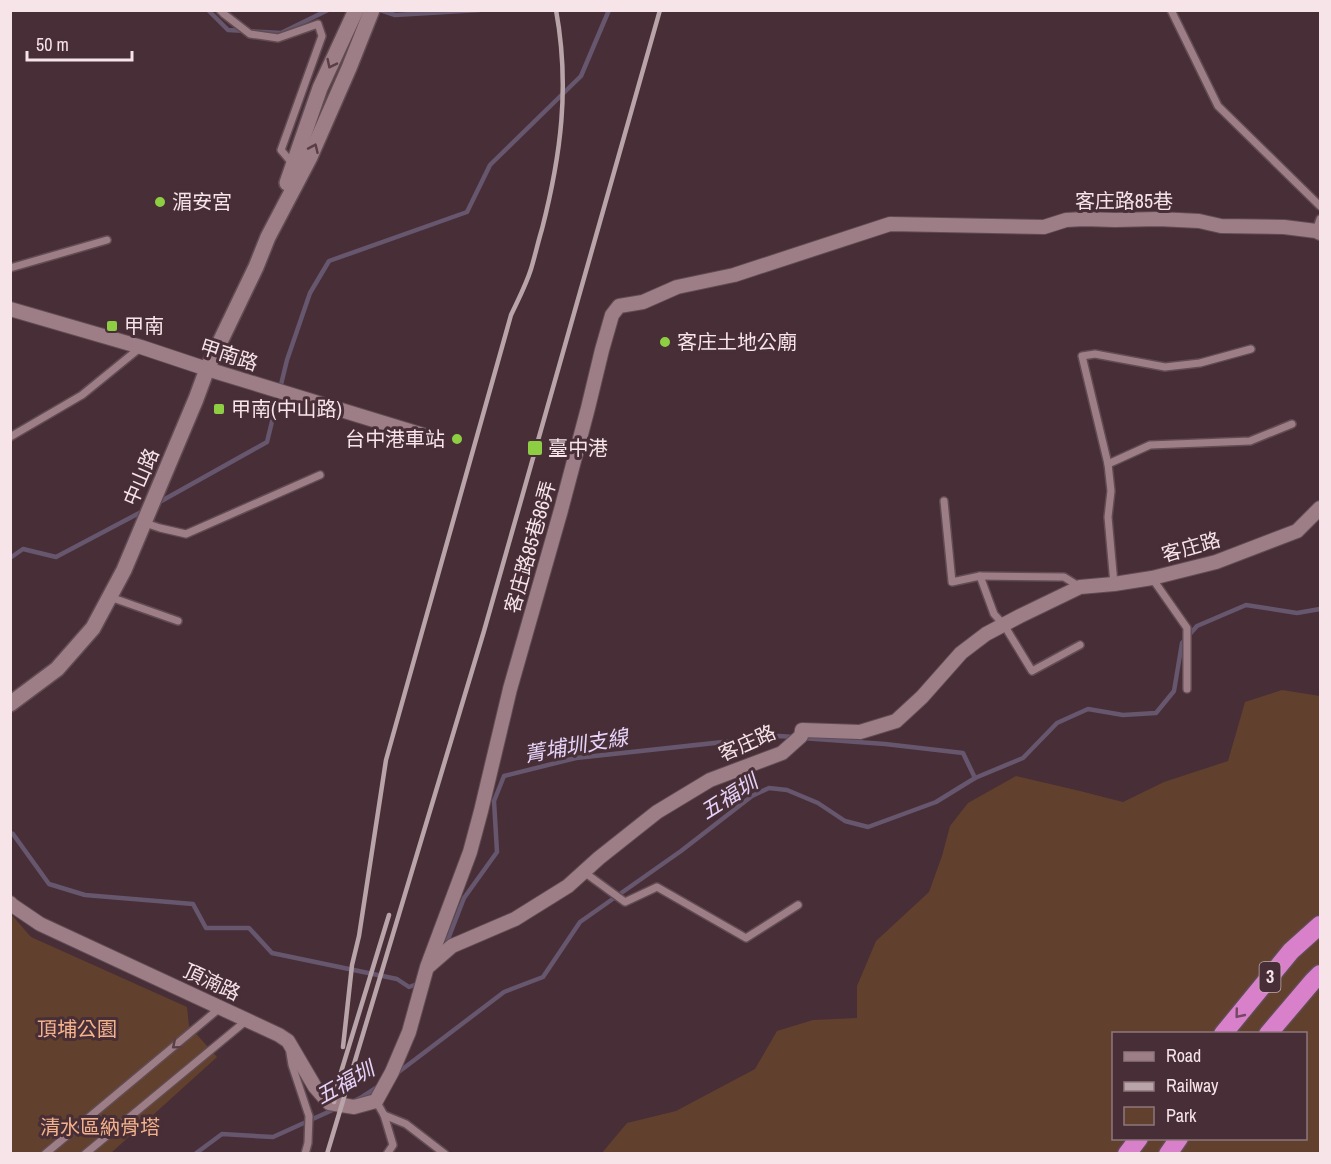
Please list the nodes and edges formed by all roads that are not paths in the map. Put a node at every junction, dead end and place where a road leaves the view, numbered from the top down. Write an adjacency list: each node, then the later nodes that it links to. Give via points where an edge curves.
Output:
1 (220, 10): 5 (lane, via 250,34 259,36 278,38 318,24 322,36 281,150)
2 (356, 10): 5 (street, one-way to 5, via 320,87)
3 (372, 10): 9 (street, one-way to 3, via 310,157)
4 (1171, 10): 6 (lane, via 1218,106)
5 (294, 165): 9 (street)
6 (1320, 206)
7 (890, 224): 8 (street, 客庄路85巷, via 1044,227 1066,220 1158,219 1221,226); 38 (street, 客庄路85巷86弄, via 734,275 677,287 643,302 619,306 612,315 470,852)
8 (1319, 228)
9 (268, 237): 15 (street, 中山路)
10 (107, 240): 11 (lane)
11 (10, 268)
12 (10, 309): 13 (street, 甲南路)
13 (141, 346): 15 (street, 甲南路); 17 (lane, via 82,395)
14 (1251, 349): 19 (lane, via 1200,363 1165,367 1095,354 1082,356)
15 (207, 369): 18 (street, 甲南路); 23 (street, 中山路)
16 (1292, 424): 19 (lane, via 1250,441 1150,445)
17 (10, 437)
18 (436, 439)
19 (1108, 464): 26 (lane)
20 (320, 475): 23 (lane, via 186,534)
21 (944, 501): 24 (lane, via 952,582)
22 (1320, 508): 25 (street, 客庄路, via 1297,531 1216,562)
23 (144, 523): 28 (street, 中山路)
24 (980, 576): 27 (lane, via 1064,577); 30 (lane, via 994,614)
25 (1152, 578): 26 (street, 客庄路); 32 (lane, via 1187,628)
26 (1114, 584): 27 (street, 客庄路)
27 (1080, 587): 30 (street, 客庄路)
28 (110, 597): 29 (lane); 33 (street, 中山路, via 93,628 57,669)
29 (178, 621)
30 (1004, 625): 31 (lane, via 1032,671); 34 (street, 客庄路, via 961,653 896,721 860,732 802,730 801,736 782,753 710,780 657,812)
31 (1080, 645)
32 (1187, 689)
33 (11, 704)
34 (584, 872): 36 (lane, via 625,902 657,887 746,938); 38 (street, 客庄路, via 515,919 452,946)
35 (10, 903): 40 (street, 頂湳路, via 40,924)
36 (798, 905)
37 (1320, 925): 42 (highway, 3, one-way to 42, via 1291,951)
38 (427, 967): 45 (street, via 409,1032)
39 (1320, 974): 43 (highway, 3)
40 (221, 1007): 41 (street, 頂湳路); 49 (lane, one-way to 49)
41 (248, 1020): 44 (street, 頂湳路); 50 (lane)
42 (1225, 1032)
43 (1270, 1032)
44 (288, 1041): 45 (street, via 329,1103 354,1107); 51 (lane, via 309,1116)
45 (376, 1101): 46 (lane)
46 (384, 1115): 52 (lane, via 393,1145); 53 (lane, via 406,1124)
47 (1138, 1140): 54 (highway)
48 (1178, 1140): 55 (highway)
49 (45, 1154)
50 (85, 1154)
51 (305, 1154)
52 (387, 1154)
53 (446, 1154)
54 (1127, 1154)
55 (1168, 1154)

